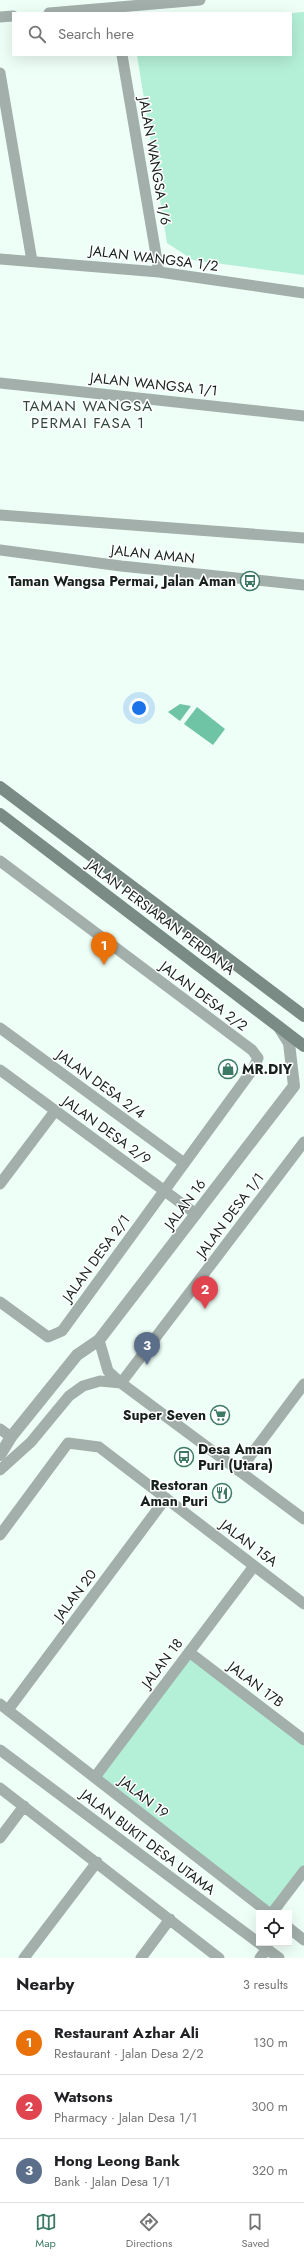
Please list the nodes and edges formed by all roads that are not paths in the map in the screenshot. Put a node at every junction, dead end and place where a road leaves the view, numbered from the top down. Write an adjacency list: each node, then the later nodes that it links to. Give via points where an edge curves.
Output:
1 (200, 0): 2 (street)
2 (115, 11): 3 (street)
3 (82, 12)
4 (12, 16): 5 (street)
5 (0, 17)
6 (122, 56): 10 (street, JALAN WANGSA 1/6)
7 (0, 72): 9 (street)
8 (0, 259): 9 (street, JALAN WANGSA 1/2)
9 (32, 261): 10 (street, JALAN WANGSA 1/2)
10 (159, 272): 11 (street, JALAN WANGSA 1/2)
11 (304, 293)
12 (0, 383): 13 (street, JALAN WANGSA 1/1)
13 (304, 416)
14 (0, 515): 15 (street)
15 (304, 538)
16 (0, 550): 17 (street, JALAN AMAN, via 121,566)
17 (304, 585)
18 (0, 787): 21 (main road, JALAN PERSIARAN PERDANA)
19 (0, 814): 22 (main road, JALAN PERSIARAN PERDANA)
20 (0, 861): 29 (street, JALAN DESA 2/2, via 252,1050 258,1058)
21 (304, 1016)
22 (278, 1025): 24 (main road, JALAN PERSIARAN PERDANA); 26 (street, JALAN 16, via 289,1043)
23 (0, 1028): 29 (street, JALAN DESA 2/4)
24 (304, 1046)
25 (0, 1070): 27 (street, JALAN DESA 2/9)
26 (299, 1085): 32 (street, JALAN 16)
27 (55, 1111): 30 (street); 31 (street, JALAN DESA 2/9)
28 (304, 1142): 35 (street, JALAN DESA 1/1)
29 (184, 1163): 31 (street, JALAN DESA 2/2)
30 (0, 1184)
31 (164, 1191): 32 (street, JALAN DESA 2/9); 33 (street, JALAN DESA 2/1, via 62,1331 48,1337)
32 (196, 1214): 34 (street, JALAN 16)
33 (0, 1302)
34 (99, 1340): 35 (street, via 108,1371); 38 (street, JALAN 16, via 77,1355)
35 (121, 1383): 40 (street, via 100,1381 83,1386 70,1396 31,1442); 41 (street)
36 (304, 1384): 41 (street)
37 (0, 1429): 38 (street)
38 (11, 1437): 39 (street, JALAN 16)
39 (0, 1455)
40 (0, 1470)
41 (239, 1471): 43 (street)
42 (166, 1498): 44 (street, JALAN 15A, via 99,1447 68,1443); 45 (street, JALAN 15A); 48 (street, JALAN 20)
43 (304, 1519)
44 (0, 1535)
45 (254, 1566): 46 (street, JALAN 15A); 47 (street, JALAN 18)
46 (304, 1604)
47 (189, 1652): 49 (street, JALAN 17B); 51 (street, JALAN 18)
48 (4, 1707): 51 (street, JALAN 19)
49 (304, 1740)
50 (0, 1750): 62 (street, JALAN BUKIT DESA UTAMA)
51 (95, 1777): 57 (street, JALAN 19)
52 (0, 1788): 53 (street)
53 (24, 1806): 54 (street); 55 (street)
54 (0, 1838)
55 (97, 1862): 59 (street); 63 (street)
56 (304, 1871): 58 (street)
57 (267, 1910)
58 (273, 1910)
59 (170, 1919): 64 (street); 65 (street)
60 (292, 1930): 61 (street)
61 (304, 1940)
62 (267, 1949): 66 (street); 67 (street, JALAN BUKIT DESA UTAMA)
63 (24, 1958)
64 (141, 1958)
65 (220, 1958)
66 (260, 1958)
67 (279, 1958)

